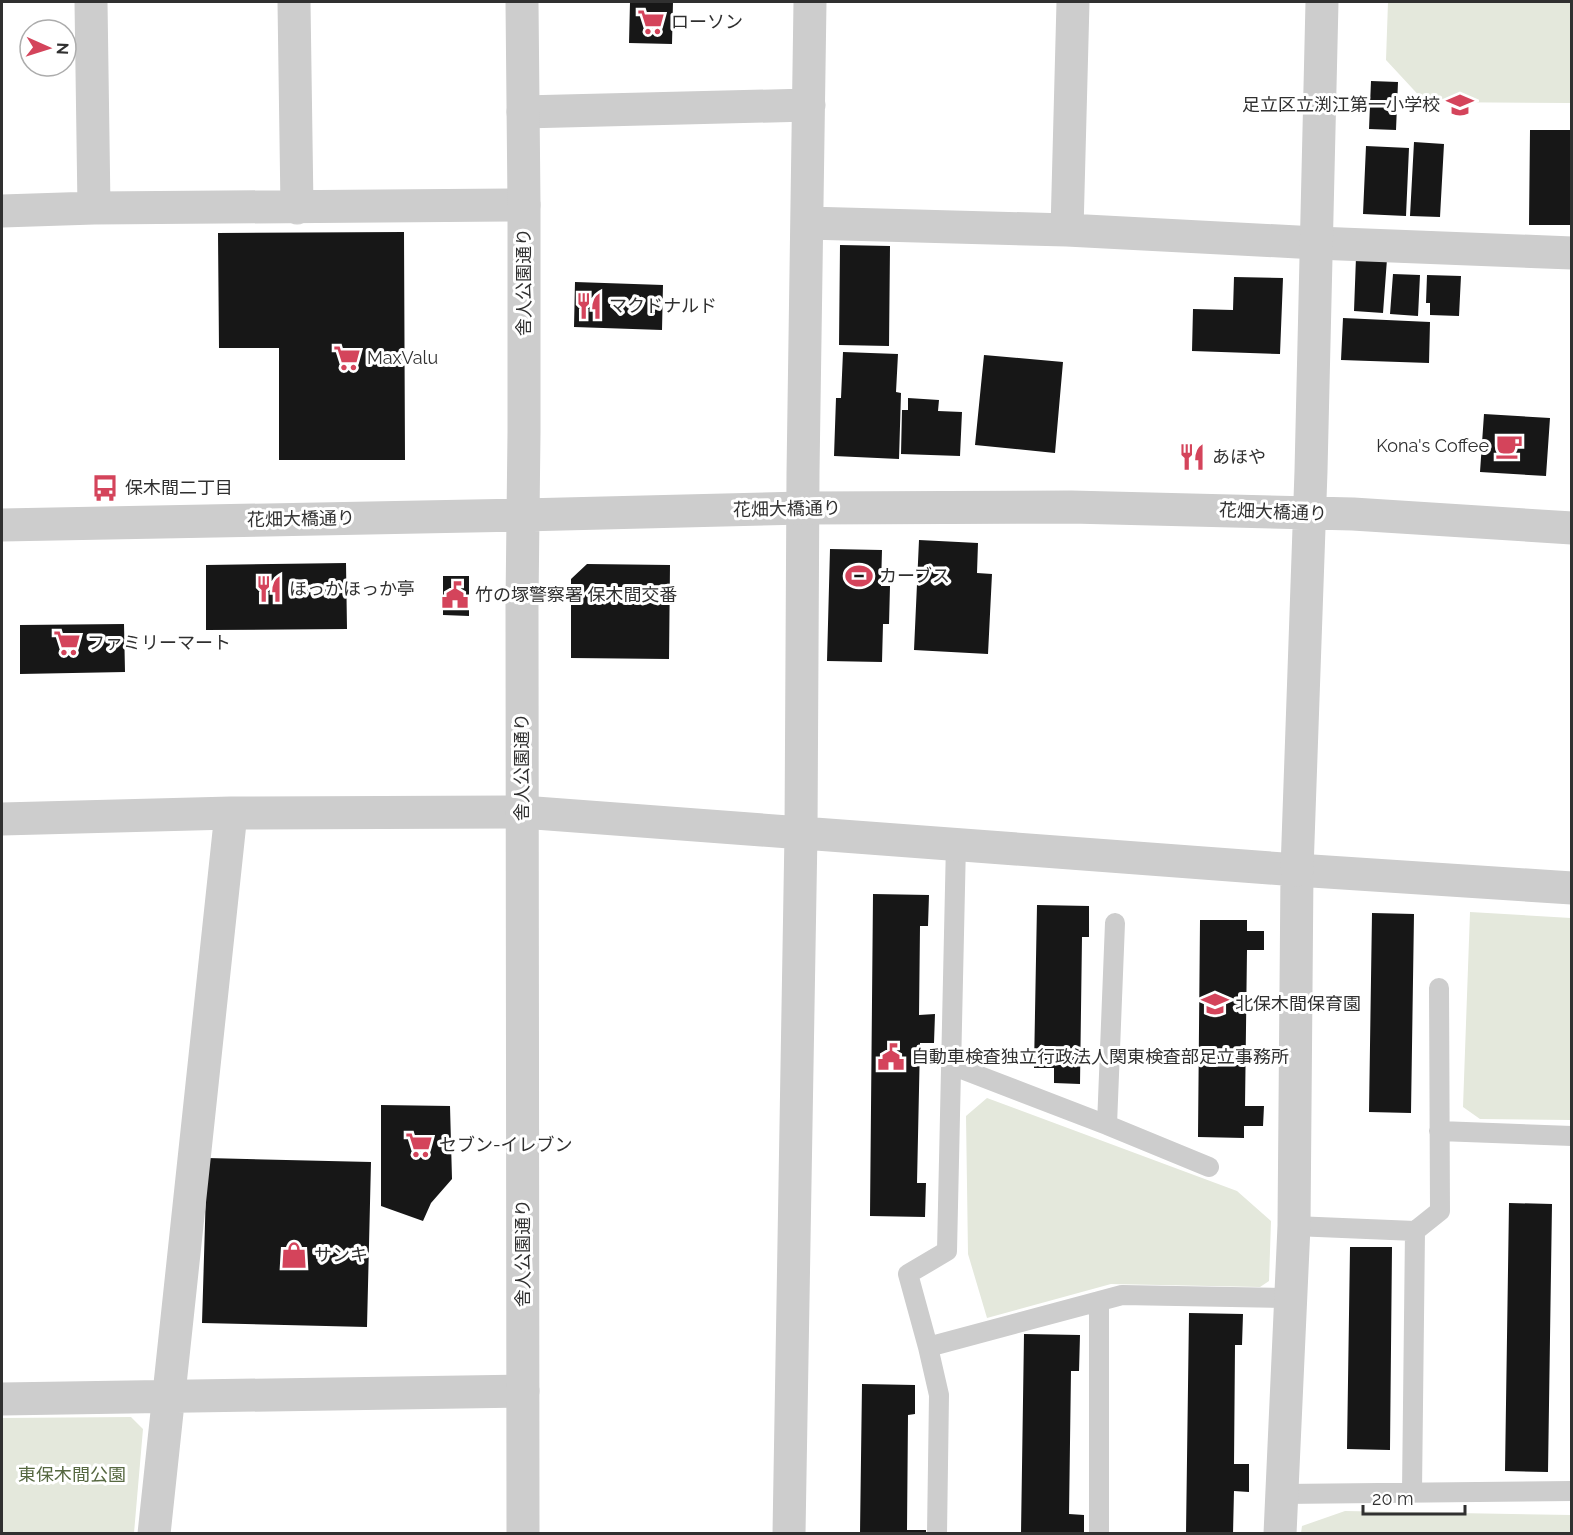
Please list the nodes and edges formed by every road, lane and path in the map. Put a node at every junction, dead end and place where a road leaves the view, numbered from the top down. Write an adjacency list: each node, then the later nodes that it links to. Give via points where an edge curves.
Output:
1 (91, 2): 10 (street)
2 (294, 2): 11 (street)
3 (522, 2): 8 (street, 舎人公園通り)
4 (810, 2): 7 (street)
5 (1073, 2): 14 (street)
6 (1322, 2): 15 (street)
7 (808, 105): 8 (street); 13 (street)
8 (523, 112): 9 (street, 舎人公園通り)
9 (524, 205): 11 (street); 19 (street, 舎人公園通り)
10 (94, 208): 11 (street); 12 (street)
11 (297, 208)
12 (2, 211)
13 (807, 223): 14 (street); 17 (street)
14 (1067, 230): 15 (street)
15 (1316, 243): 16 (street); 18 (street)
16 (1572, 253)
17 (803, 508): 18 (street, 花畑大橋通り, via 1071,507); 19 (street, 花畑大橋通り); 25 (street)
18 (1310, 513): 21 (street, 花畑大橋通り); 27 (street)
19 (523, 515): 20 (street, 花畑大橋通り); 22 (street, 舎人公園通り)
20 (2, 525)
21 (1572, 528)
22 (522, 812): 23 (street); 25 (street); 41 (street, 舎人公園通り)
23 (231, 813): 24 (street); 42 (street)
24 (2, 819)
25 (801, 833): 26 (street); 49 (street)
26 (956, 843): 27 (street); 31 (lane)
27 (1297, 870): 28 (street); 36 (street)
28 (1572, 888)
29 (1115, 923): 32 (lane)
30 (1439, 988): 33 (lane)
31 (951, 1065): 32 (lane); 40 (lane, via 947,1251 908,1274)
32 (1107, 1125): 35 (lane)
33 (1439, 1131): 34 (lane); 37 (lane, via 1440,1211)
34 (1572, 1136)
35 (1209, 1167)
36 (1294, 1226): 37 (lane); 38 (street)
37 (1415, 1231): 45 (lane)
38 (1291, 1299): 39 (lane, via 1122,1295); 46 (street)
39 (1099, 1301): 40 (lane); 51 (lane)
40 (928, 1347): 50 (lane, via 939,1395)
41 (523, 1391): 42 (street); 48 (street, 舎人公園通り)
42 (169, 1396): 43 (street); 47 (street)
43 (2, 1399)
44 (1572, 1491): 45 (lane)
45 (1412, 1492): 46 (lane)
46 (1282, 1494): 52 (street)
47 (154, 1533)
48 (523, 1533)
49 (789, 1533)
50 (937, 1533)
51 (1100, 1533)
52 (1280, 1533)

